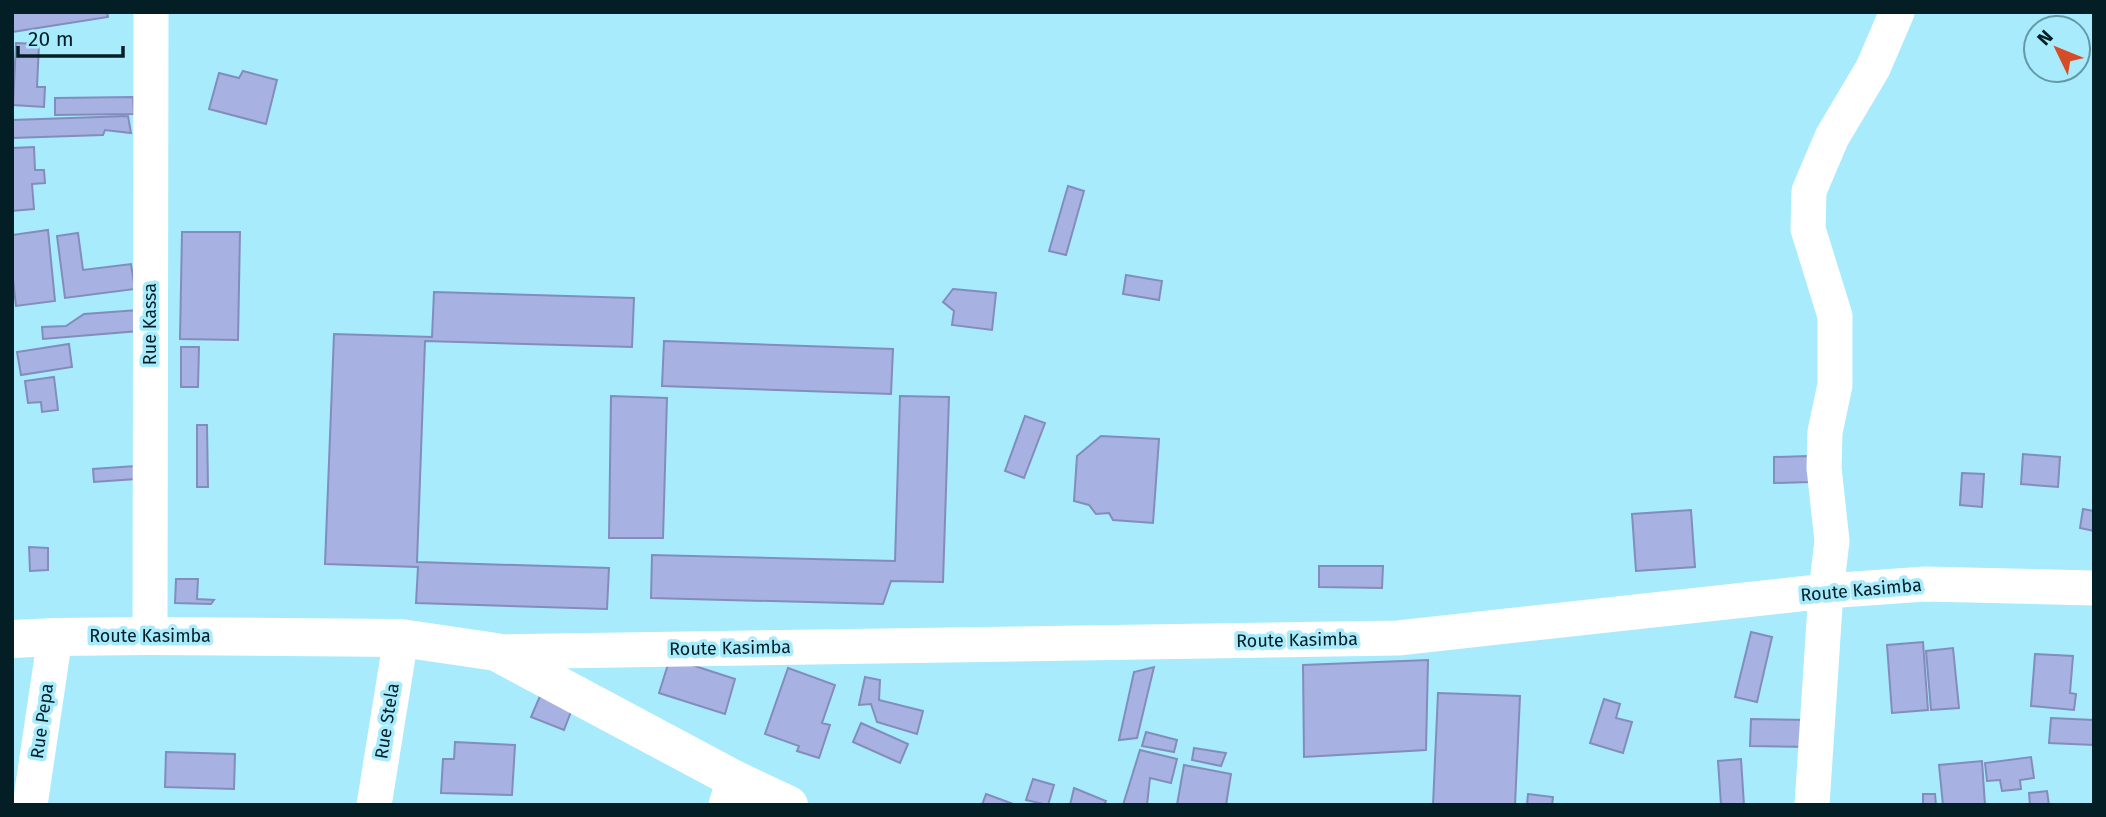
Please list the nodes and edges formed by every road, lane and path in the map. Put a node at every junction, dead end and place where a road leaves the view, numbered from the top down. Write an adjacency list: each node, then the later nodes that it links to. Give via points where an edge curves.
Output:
1 (151, 12): 5 (street, Rue Kassa)
2 (1897, 12): 4 (street, via 1809,191 1808,229 1835,316 1835,385 1825,432 1832,541)
3 (2094, 588): 4 (street, Route Kasimba, via 1925,584)
4 (1826, 591): 9 (street, Route Kasimba, via 1398,639); 14 (street)
5 (150, 636): 6 (street, Route Kasimba); 7 (street, Route Kasimba)
6 (55, 637): 8 (street, Route Kasimba); 11 (street, Rue Pepa)
7 (401, 638): 9 (street, Route Kasimba); 12 (street, Rue Stela)
8 (12, 639)
9 (496, 652): 10 (street, Route Kasimba)
10 (730, 792): 13 (street, Route Kasimba)
11 (30, 805)
12 (374, 805)
13 (789, 805)
14 (1812, 805)

